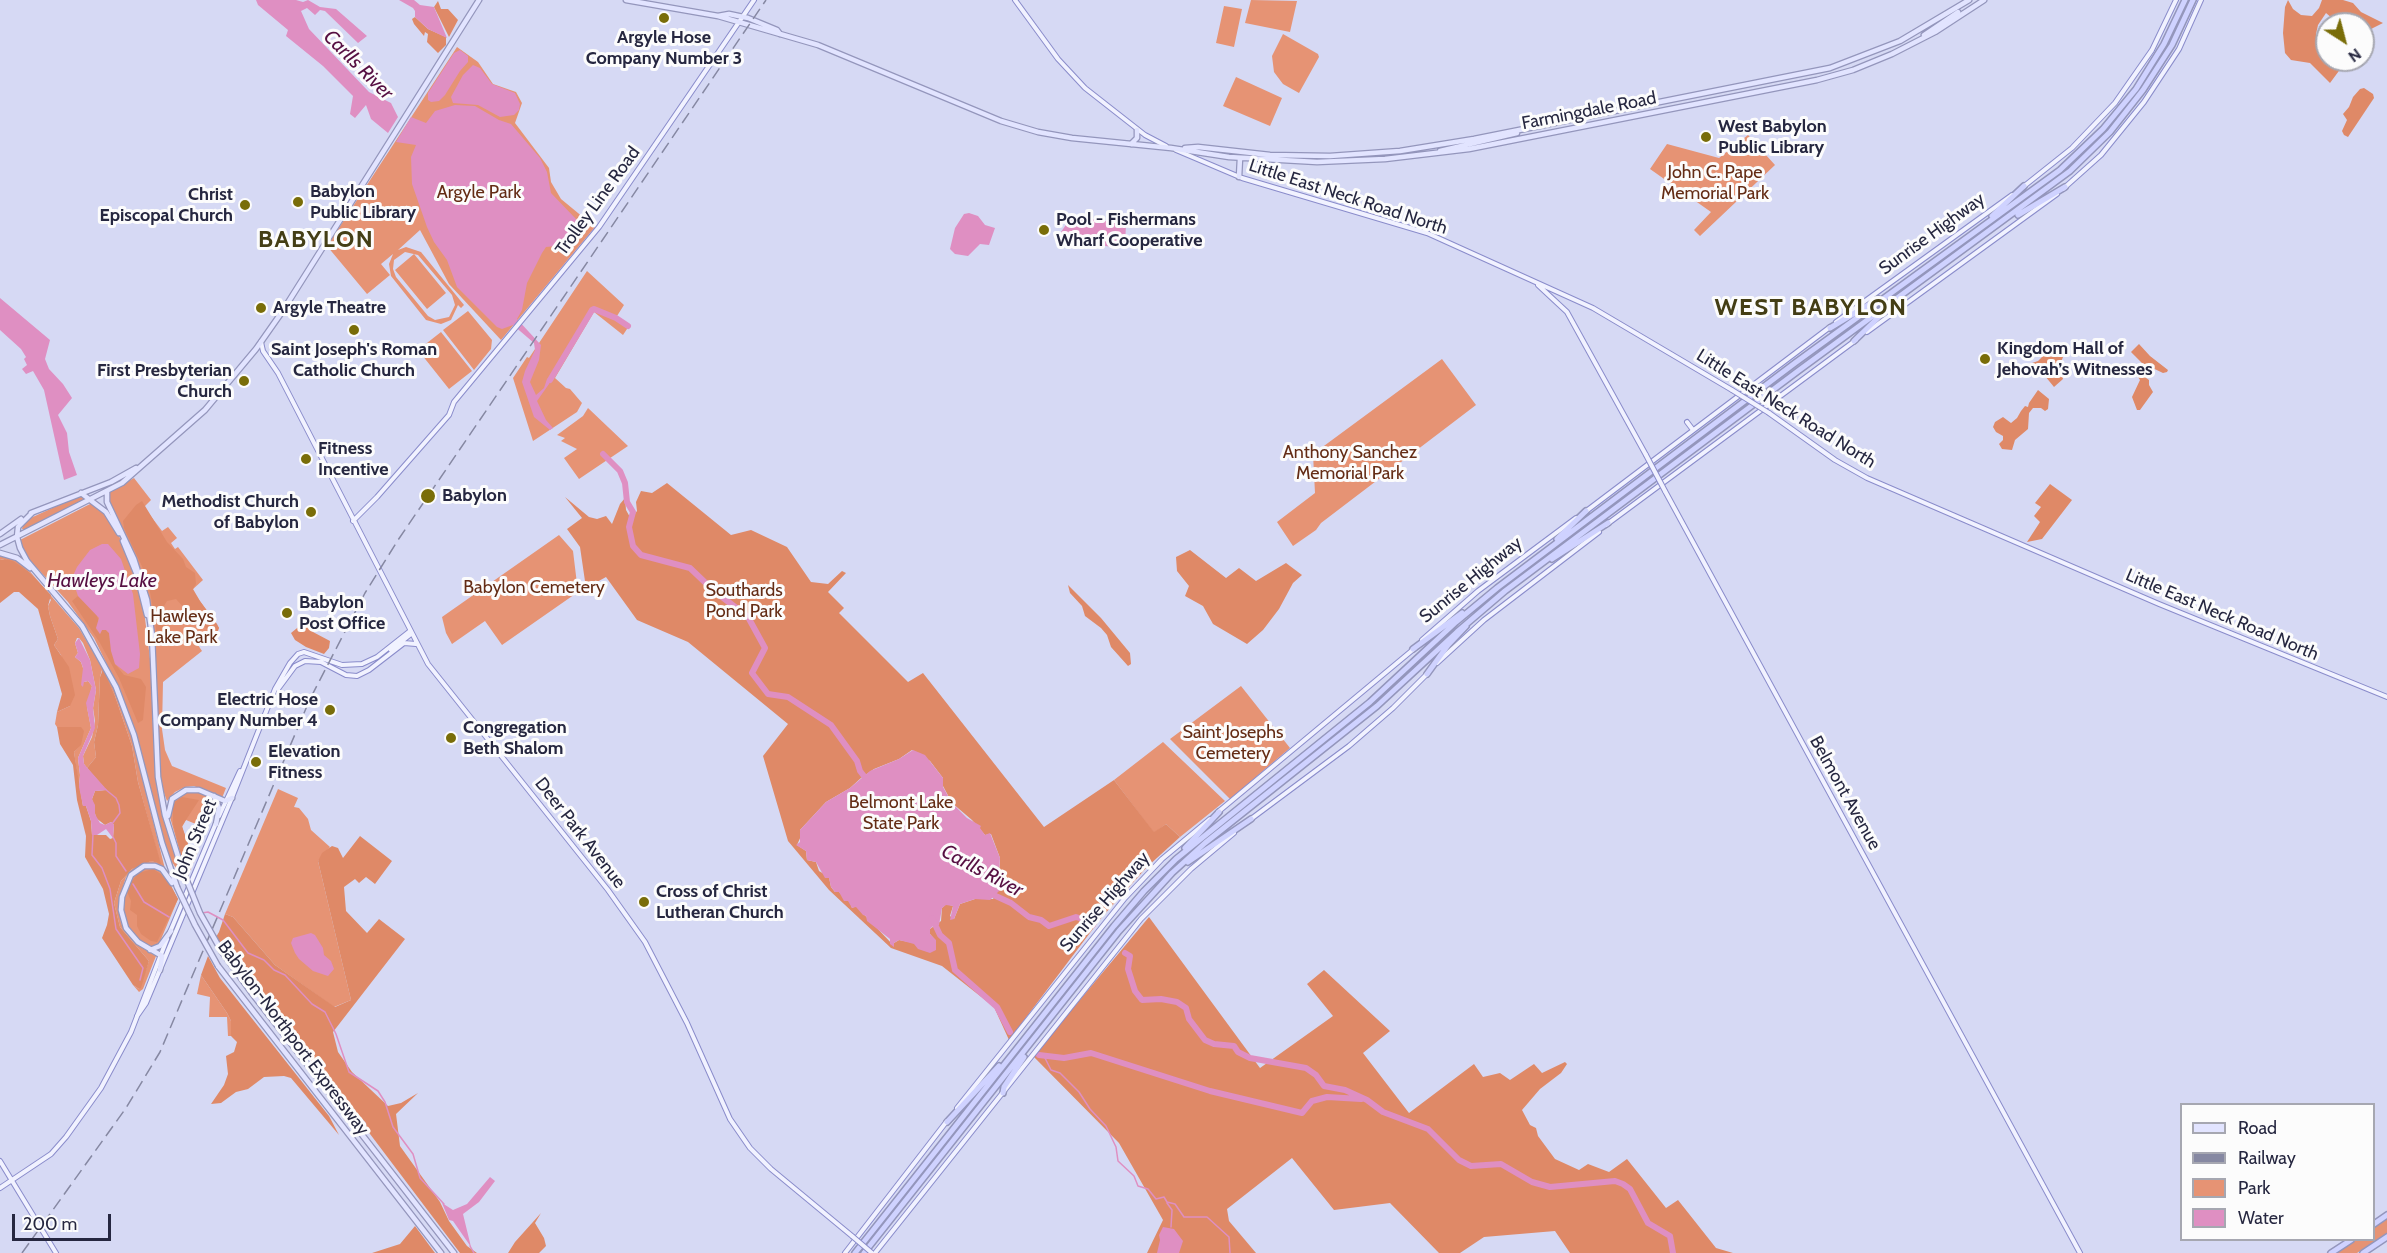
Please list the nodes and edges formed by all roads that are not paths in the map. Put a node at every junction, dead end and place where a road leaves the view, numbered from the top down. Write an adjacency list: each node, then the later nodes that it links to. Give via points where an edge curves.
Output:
1 (479, 0): 43 (main road)
2 (626, 0): 12 (main road)
3 (754, 0): 13 (main road, Trolley Line Road)
4 (1015, 0): 28 (main road, Little East Neck Road North, via 1073,75)
5 (1969, 0): 17 (main road, Farmingdale Road)
6 (1984, 0): 16 (main road, Farmingdale Road)
7 (2176, 0): 35 (main road, Sunrise Highway, via 2152,50 2115,103 2072,148)
8 (2185, 0): 38 (highway, Sunrise Highway, via 2155,60 2103,129 2060,170)
9 (2193, 0): 37 (highway, Sunrise Highway, via 2160,66 2118,123 2065,175)
10 (2201, 0): 36 (main road, via 2182,44 2147,99 2101,155)
11 (1958, 12): 16 (main road)
12 (718, 16): 13 (main road); 14 (main road)
13 (743, 17): 14 (main road, Trolley Line Road); 15 (main road)
14 (738, 24): 15 (main road); 53 (main road, Trolley Line Road, via 599,227 454,402 450,415)
15 (780, 34): 29 (main road, via 818,45 1020,128 1061,137)
16 (1913, 44): 18 (main road, Farmingdale Road)
17 (1885, 48): 18 (main road, via 1874,56); 19 (main road, Farmingdale Road, via 1830,68)
18 (1873, 62): 21 (main road, Farmingdale Road, via 1823,78)
19 (1769, 81): 20 (main road, Farmingdale Road); 21 (main road)
20 (1751, 85): 22 (main road, via 1751,90); 23 (main road, Farmingdale Road)
21 (1752, 93): 22 (main road, Farmingdale Road)
22 (1736, 96): 25 (main road, Farmingdale Road)
23 (1630, 108): 24 (main road, Farmingdale Road); 25 (main road, via 1618,114)
24 (1614, 112): 26 (main road); 27 (main road, Farmingdale Road)
25 (1616, 120): 26 (main road, Farmingdale Road)
26 (1600, 123): 32 (main road, Farmingdale Road)
27 (1527, 129): 31 (main road, Farmingdale Road, via 1423,148 1353,155); 32 (main road)
28 (1137, 130): 29 (main road, via 1137,138); 30 (main road, Little East Neck Road North)
29 (1131, 144): 30 (main road, Farmingdale Road)
30 (1171, 148): 31 (main road, Farmingdale Road); 34 (main road, Little East Neck Road North)
31 (1180, 149): 33 (main road, Farmingdale Road)
32 (1430, 154): 33 (main road, Farmingdale Road, via 1328,162)
33 (1240, 158): 34 (main road)
34 (1239, 177): 39 (main road, Little East Neck Road North, via 1427,233)
35 (2024, 186): 38 (highway); 42 (main road, Sunrise Highway)
36 (2065, 187): 37 (highway); 44 (main road)
37 (1995, 227): 41 (highway, Sunrise Highway)
38 (1971, 236): 40 (highway, Sunrise Highway)
39 (1538, 284): 73 (main road, Little East Neck Road North, bridge, via 1601,313 1732,390 1862,475); 107 (main road, Belmont Avenue, bridge, via 1564,309 1586,346)
40 (1903, 285): 42 (highway); 61 (highway, Sunrise Highway)
41 (1906, 292): 44 (highway); 62 (highway, Sunrise Highway)
42 (1830, 328): 46 (main road, Sunrise Highway)
43 (261, 341): 47 (main road, via 204,411); 53 (main road, Deer Park Avenue, via 262,351 278,373)
44 (1854, 341): 55 (main road)
45 (1687, 422): 46 (main road)
46 (1693, 430): 51 (main road, Sunrise Highway)
47 (143, 464): 48 (main road); 49 (main road)
48 (107, 492): 50 (main road); 69 (main road, via 107,503 143,584)
49 (81, 493): 50 (main road); 52 (main road)
50 (92, 500): 56 (main road); 69 (main road, via 110,516 127,551 143,598)
51 (1586, 511): 61 (highway); 68 (main road, Sunrise Highway, via 1478,591)
52 (32, 513): 54 (main road); 57 (main road)
53 (353, 521): 66 (main road, Deer Park Avenue)
54 (21, 522): 56 (main road); 58 (main road)
55 (1608, 523): 62 (highway); 71 (main road, via 1479,624)
56 (26, 532): 58 (main road)
57 (0, 534)
58 (17, 537): 59 (main road); 63 (main road, via 25,557)
59 (0, 545)
60 (0, 554): 63 (main road, via 22,561)
61 (1536, 559): 64 (highway, Sunrise Highway)
62 (1530, 572): 65 (highway, Sunrise Highway)
63 (56, 593): 84 (main road, Babylon-Northport Expressway, via 92,641 123,704)
64 (1477, 605): 68 (highway); 82 (highway, Sunrise Highway, via 1363,708)
65 (1477, 614): 71 (highway); 83 (highway, Sunrise Highway, via 1351,728)
66 (410, 633): 67 (main road, Deer Park Avenue); 70 (main road); 72 (main road, John Street, via 367,662 348,665 300,653 281,677)
67 (416, 645): 70 (main road, via 404,643); 106 (main road, Deer Park Avenue, bridge, via 645,942 730,1119 750,1148)
68 (1413, 650): 78 (main road, Sunrise Highway)
69 (153, 651): 81 (main road, Babylon-Northport Expressway, via 157,768)
70 (385, 658): 72 (main road, John Street, via 361,675 349,676 321,662 307,661 295,666)
71 (1427, 674): 79 (main road, via 1348,746)
72 (272, 697): 74 (main road, John Street)
73 (2387, 698)
74 (241, 771): 76 (main road, John Street); 77 (main road, John Street)
75 (214, 796): 77 (main road); 80 (main road, via 219,808); 81 (main road, via 194,789 181,791 170,804)
76 (232, 798): 77 (main road); 85 (main road, John Street)
77 (225, 801): 80 (main road, John Street)
78 (1219, 812): 82 (highway); 94 (main road, Sunrise Highway, via 1169,853 1125,898)
79 (1251, 819): 83 (highway); 93 (main road, via 1152,907)
80 (216, 824): 85 (main road, John Street)
81 (168, 825): 102 (main road, Babylon-Northport Expressway, bridge, via 200,913 222,952)
82 (1170, 865): 92 (highway, Sunrise Highway, via 1126,910)
83 (1172, 873): 91 (highway, Sunrise Highway, via 1132,915)
84 (176, 888): 87 (main road, via 166,872 152,866 137,869 124,887 121,906 125,924 134,938); 101 (main road, Babylon-Northport Expressway, bridge, via 218,966)
85 (178, 920): 86 (main road); 89 (main road)
86 (171, 931): 87 (main road, via 160,946); 88 (main road)
87 (150, 950): 88 (main road)
88 (160, 955): 89 (main road); 90 (main road)
89 (160, 970): 90 (main road)
90 (137, 1016): 96 (main road, via 111,1072 66,1137 45,1159)
91 (1045, 1025): 93 (highway); 105 (highway, Sunrise Highway)
92 (1015, 1050): 94 (highway); 104 (highway, Sunrise Highway)
93 (1003, 1093): 106 (main road)
94 (946, 1122): 103 (main road, Sunrise Highway)
95 (0, 1161): 96 (main road)
96 (12, 1180): 97 (main road); 100 (main road)
97 (0, 1188)
98 (2387, 1237): 109 (highway)
99 (2348, 1241): 108 (highway)
100 (56, 1253)
101 (441, 1253)
102 (454, 1253)
103 (845, 1253)
104 (855, 1253)
105 (864, 1253)
106 (873, 1253)
107 (2080, 1253)
108 (2331, 1253)
109 (2363, 1253)

